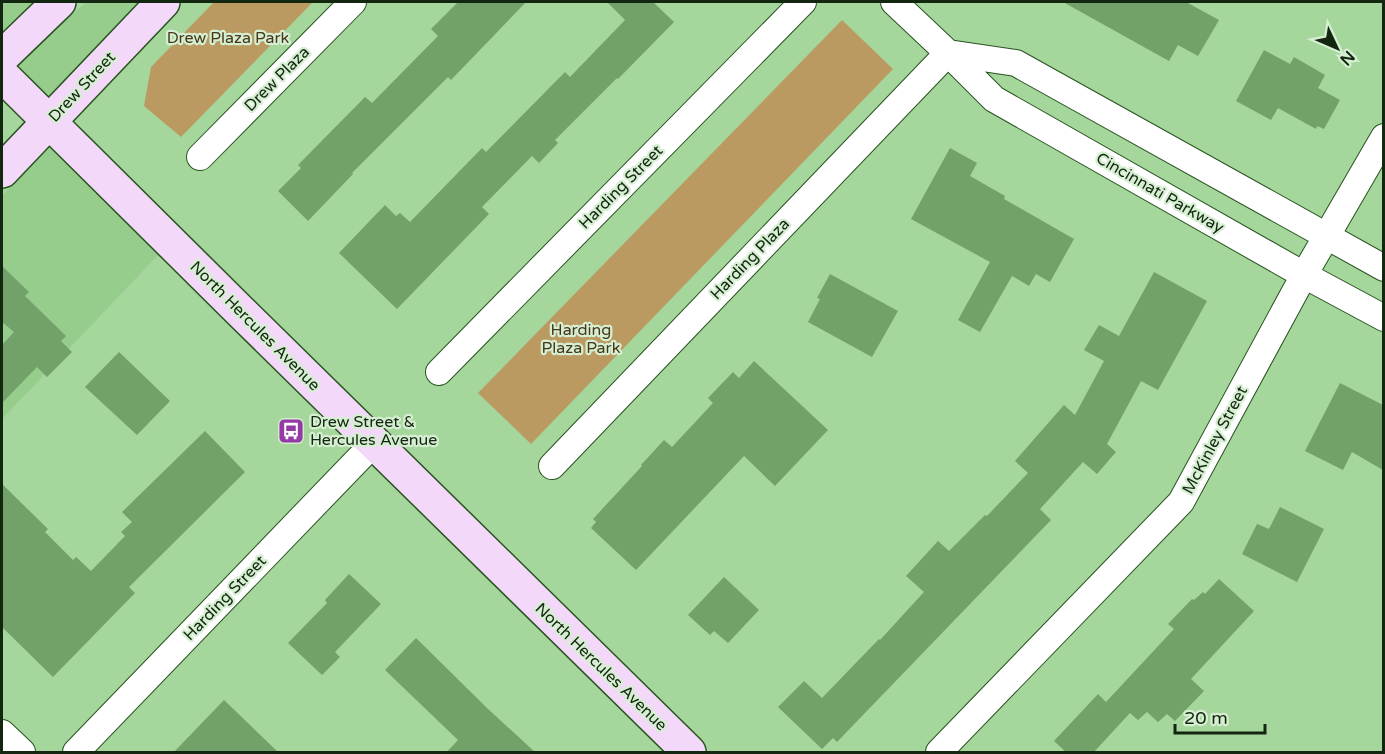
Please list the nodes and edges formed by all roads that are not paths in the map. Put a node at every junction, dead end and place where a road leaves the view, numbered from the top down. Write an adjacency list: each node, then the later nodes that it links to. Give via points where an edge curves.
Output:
1 (59, 2): 7 (street)
2 (163, 2): 9 (street, Drew Street)
3 (353, 2): 11 (street, Drew Plaza)
4 (804, 2): 17 (street, Harding Street)
5 (894, 2): 6 (street, Cincinnati Parkway)
6 (948, 53): 13 (street, via 1016,63); 15 (street, Cincinnati Parkway, via 994,99); 19 (street, Harding Plaza)
7 (2, 57)
8 (2, 75): 9 (street, North Hercules Avenue)
9 (49, 122): 12 (street, Drew Street); 18 (street, North Hercules Avenue)
10 (1383, 137): 13 (street, McKinley Street)
11 (200, 157)
12 (2, 171)
13 (1327, 236): 14 (street); 15 (street, McKinley Street)
14 (1383, 268)
15 (1304, 275): 16 (street, Cincinnati Parkway); 24 (street, McKinley Street, via 1181,502)
16 (1383, 318)
17 (439, 372)
18 (374, 444): 22 (street, Harding Street); 23 (street, North Hercules Avenue)
19 (552, 466)
20 (2, 733): 21 (street)
21 (22, 753)
22 (76, 753)
23 (689, 753)
24 (939, 753)

